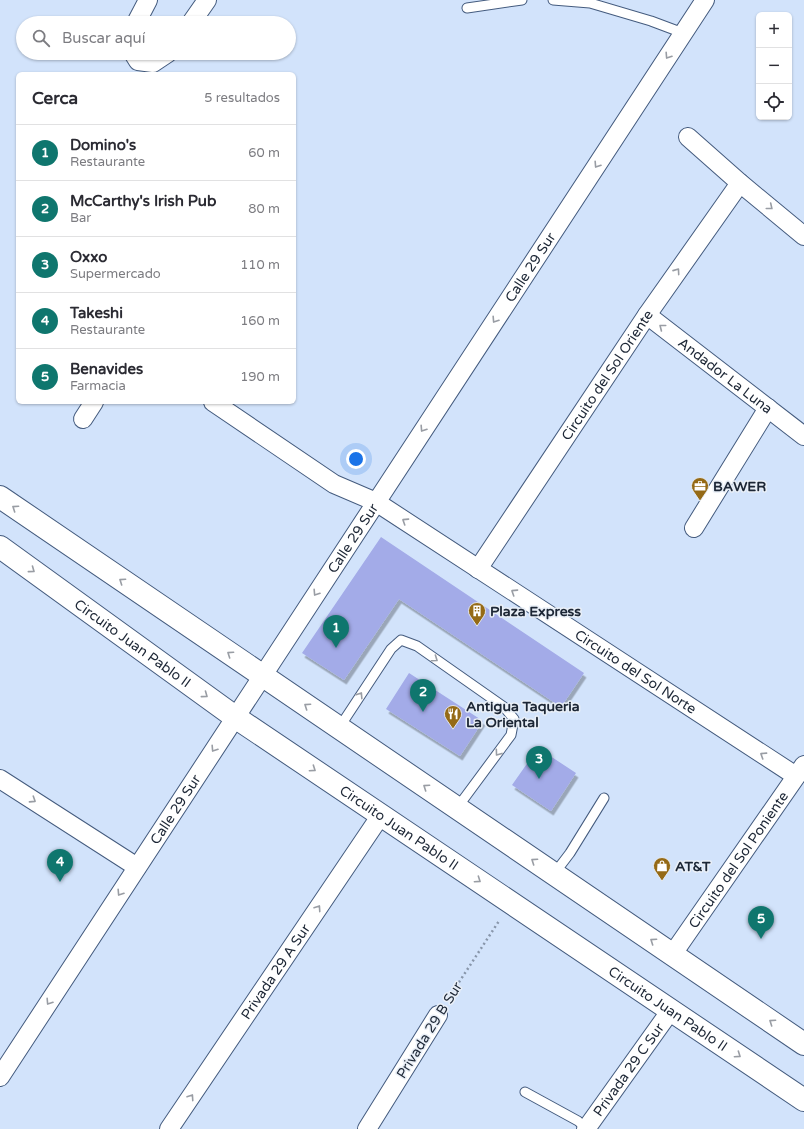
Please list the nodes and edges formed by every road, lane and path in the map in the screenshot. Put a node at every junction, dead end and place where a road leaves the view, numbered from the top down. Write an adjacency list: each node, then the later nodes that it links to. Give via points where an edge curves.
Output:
1 (148, 0): 7 (street)
2 (207, 0): 8 (street)
3 (522, 0): 6 (lane)
4 (553, 0): 9 (lane, via 590,3)
5 (705, 0): 9 (street, Calle 29 Sur)
6 (467, 8)
7 (140, 16)
8 (195, 16)
9 (683, 33): 22 (street, Calle 29 Sur, one-way to 22)
10 (137, 60): 11 (street, via 153,63)
11 (158, 60)
12 (688, 136): 13 (street)
13 (740, 183): 14 (street, one-way to 14); 15 (street, Circuito del Sol Oriente, one-way to 13)
14 (804, 236)
15 (647, 315): 18 (street, Andador La Luna, one-way to 15); 25 (street, Circuito del Sol Oriente)
16 (93, 404): 19 (street)
17 (216, 404): 22 (street, Circuito del Sol Norte, via 334,484)
18 (768, 408): 20 (street, Andador La Luna); 23 (street)
19 (84, 419)
20 (804, 436)
21 (0, 497): 26 (main road, one-way to 21)
22 (376, 502): 25 (street, Circuito del Sol Norte, one-way to 22); 26 (street, Calle 29 Sur, one-way to 26)
23 (694, 528)
24 (0, 548): 27 (main road, Circuito Juan Pablo II, one-way to 27)
25 (478, 569): 29 (street, Circuito del Sol Norte, one-way to 25)
26 (262, 676): 27 (street, Calle 29 Sur); 28 (main road, one-way to 26)
27 (235, 717): 33 (main road, Circuito Juan Pablo II, one-way to 33); 34 (street, Calle 29 Sur, one-way to 34)
28 (339, 728): 32 (main road, one-way to 28); 32 (lane, one-way to 32, via 391,649 401,640 417,646 504,707 514,719 510,735)
29 (800, 771): 37 (street, Circuito del Sol Poniente)
30 (0, 779): 34 (street, one-way to 34)
31 (604, 798): 35 (lane)
32 (457, 808): 35 (main road, one-way to 32)
33 (381, 815): 38 (main road, Circuito Juan Pablo II, one-way to 38); 44 (street, Privada 29 A Sur, one-way to 33)
34 (137, 867): 41 (street, Calle 29 Sur, one-way to 41)
35 (554, 874): 37 (main road, one-way to 35)
36 (492, 931): 39 (path, Privada 29 B Sur)
37 (672, 954): 40 (main road, one-way to 37)
38 (671, 1010): 43 (main road, Circuito Juan Pablo II, one-way to 43); 46 (street, Privada 29 C Sur)
39 (438, 1015): 45 (street, Privada 29 B Sur)
40 (804, 1044)
41 (0, 1077)
42 (525, 1092): 46 (lane)
43 (804, 1100)
44 (169, 1129)
45 (367, 1129)
46 (586, 1129)

